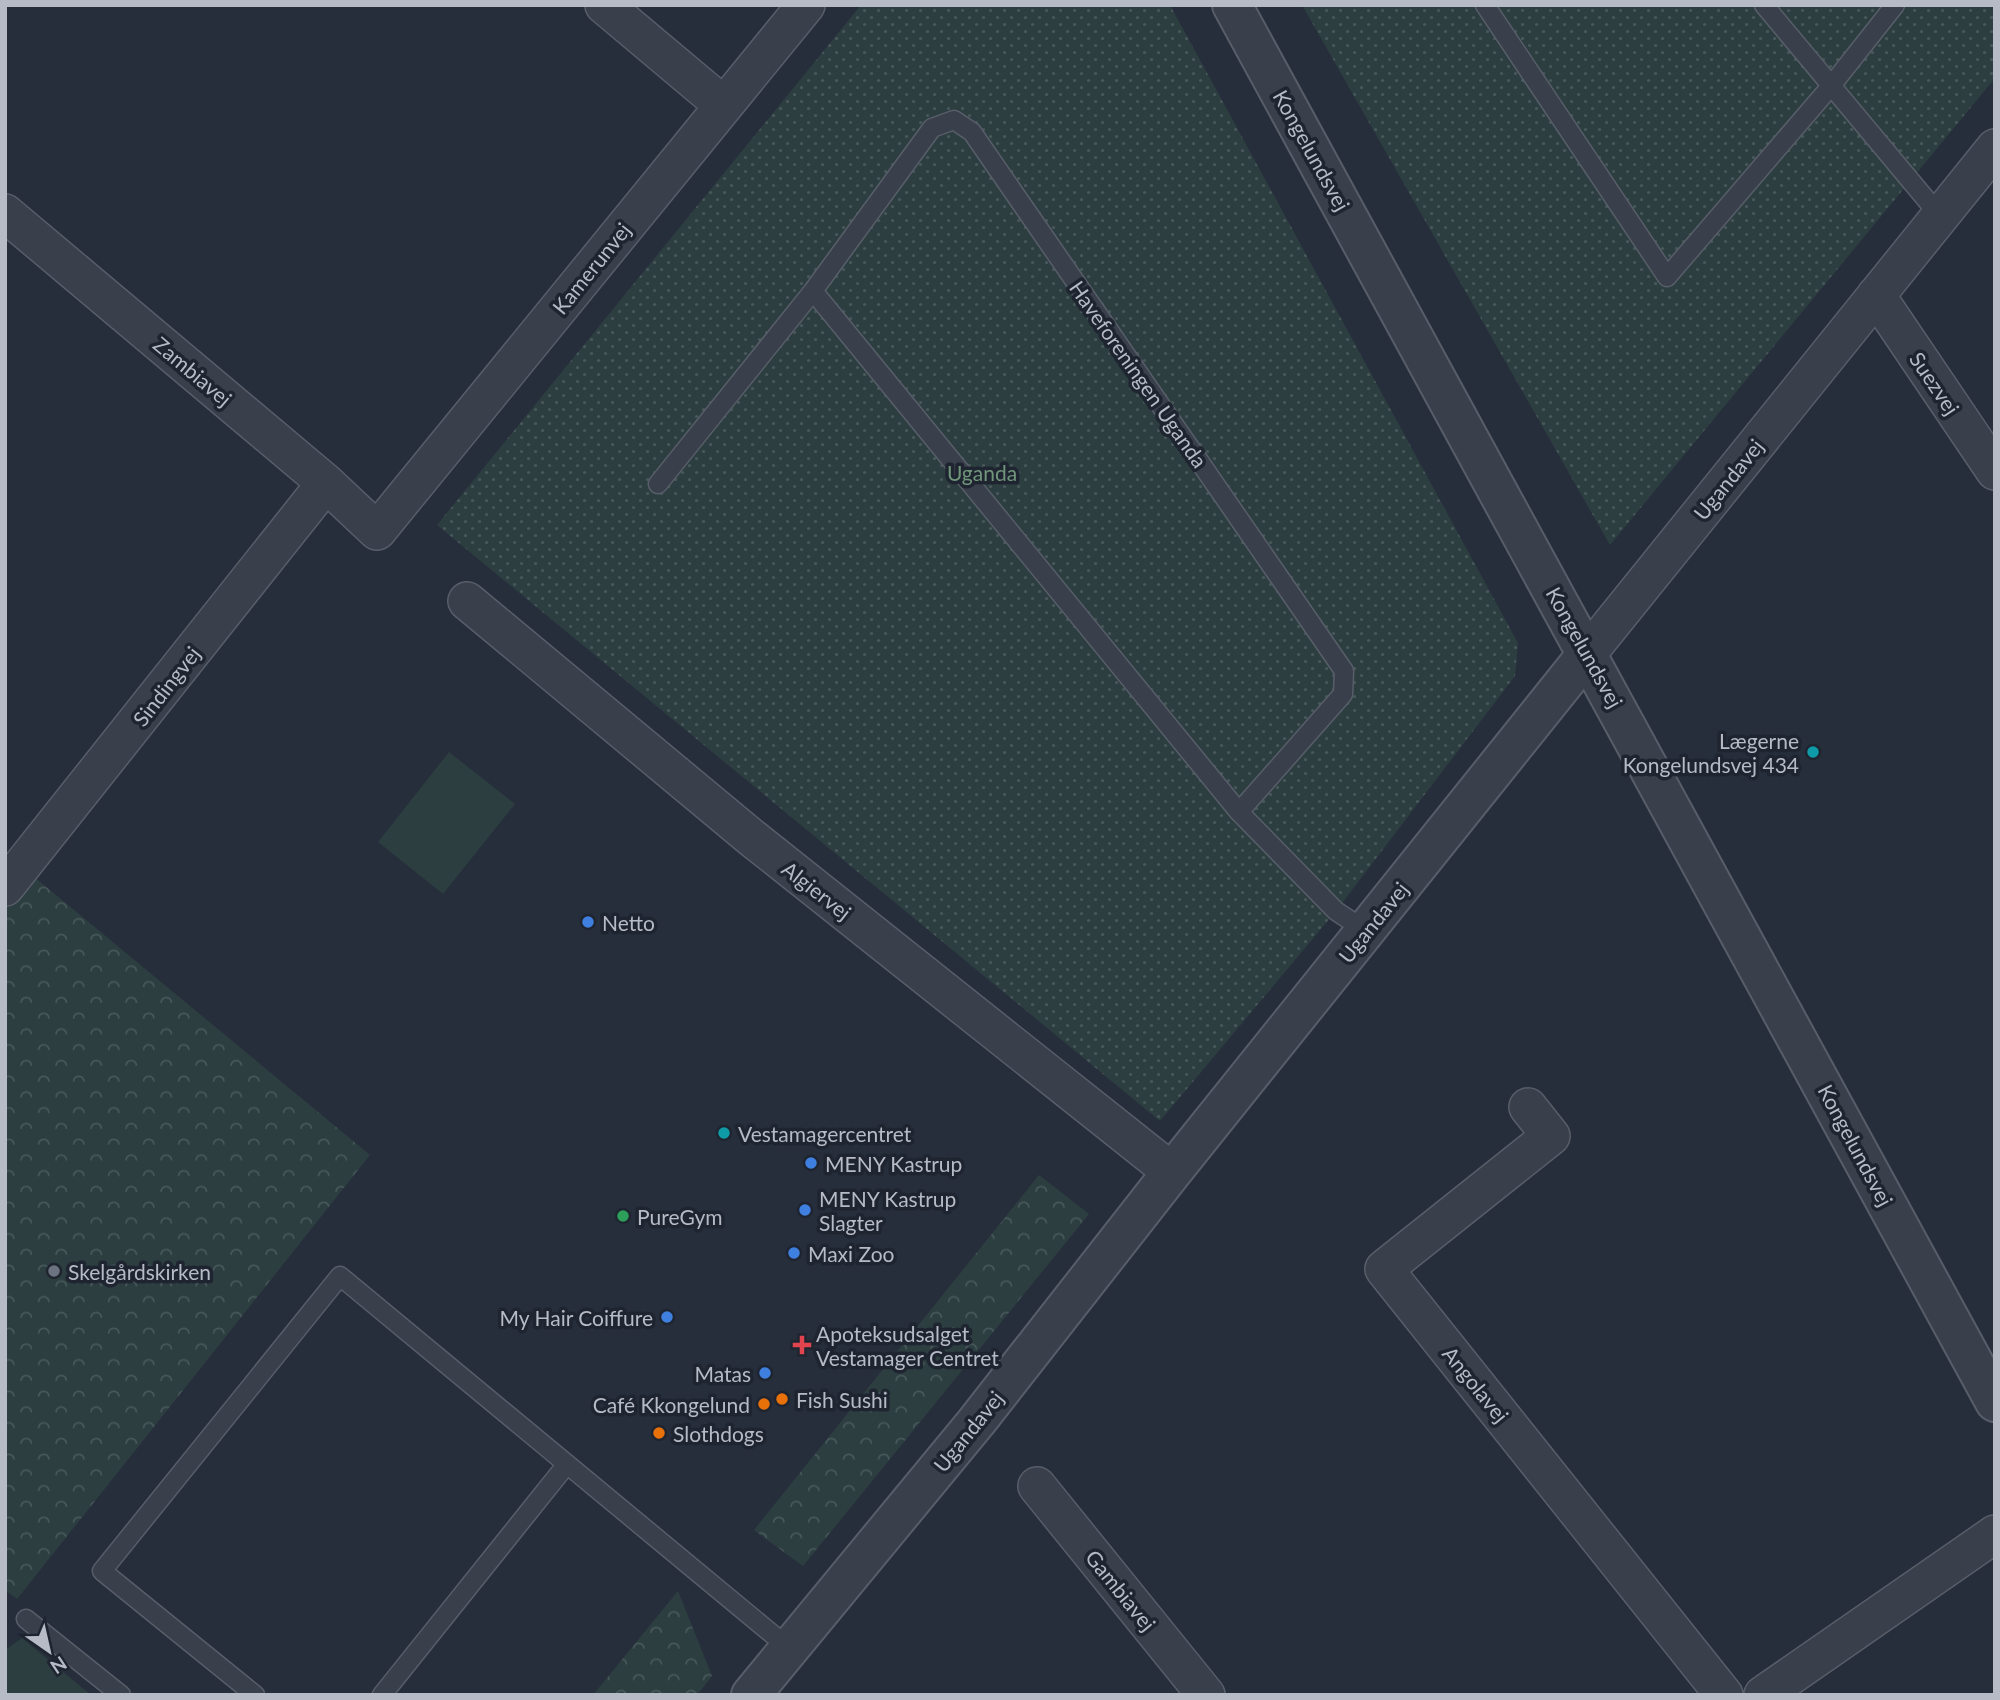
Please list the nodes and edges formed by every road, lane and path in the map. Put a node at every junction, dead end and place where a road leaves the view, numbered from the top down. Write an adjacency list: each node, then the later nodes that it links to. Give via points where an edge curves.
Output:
1 (604, 5): 8 (street)
2 (806, 5): 8 (street, Kamerunvej)
3 (1232, 5): 19 (street, Kongelundsvej)
4 (1485, 5): 7 (lane, via 1667,277)
5 (1764, 5): 7 (lane)
6 (1895, 5): 7 (lane)
7 (1831, 86): 11 (lane)
8 (723, 105): 17 (street, Kamerunvej)
9 (1995, 148): 11 (street, Ugandavej)
10 (5, 213): 15 (street, Zambiavej)
11 (1940, 216): 13 (street, Ugandavej)
12 (813, 291): 16 (lane, Haveforeningen Uganda); 20 (lane); 20 (lane, Haveforeningen Uganda, via 932,128 954,120 972,132 1344,671 1343,694)
13 (1876, 295): 14 (street, Suezvej); 19 (street, Ugandavej)
14 (1995, 471)
15 (326, 483): 17 (street, Zambiavej); 21 (street, Sindingvej)
16 (657, 484)
17 (377, 531)
18 (467, 601): 25 (street, Algiervej, via 752,838)
19 (1588, 653): 23 (street, Ugandavej); 26 (street, Kongelundsvej)
20 (1238, 812): 23 (lane, via 1336,911)
21 (17, 848): 22 (street, Sindingvej)
22 (5, 887)
23 (1366, 931): 25 (street, Ugandavej)
24 (1528, 1107): 37 (street, Angolavej, via 1551,1136 1384,1269)
25 (1172, 1172): 31 (street, Ugandavej, via 977,1421)
26 (1995, 1402)
27 (567, 1464): 31 (lane); 33 (lane, via 340,1276 102,1571); 34 (lane)
28 (1037, 1486): 36 (street, Gambiavej)
29 (1995, 1534): 38 (street)
30 (26, 1619): 32 (lane)
31 (789, 1648): 35 (street, Ugandavej)
32 (121, 1695)
33 (255, 1695)
34 (382, 1695)
35 (751, 1695)
36 (1206, 1695)
37 (1724, 1695)
38 (1763, 1695)

